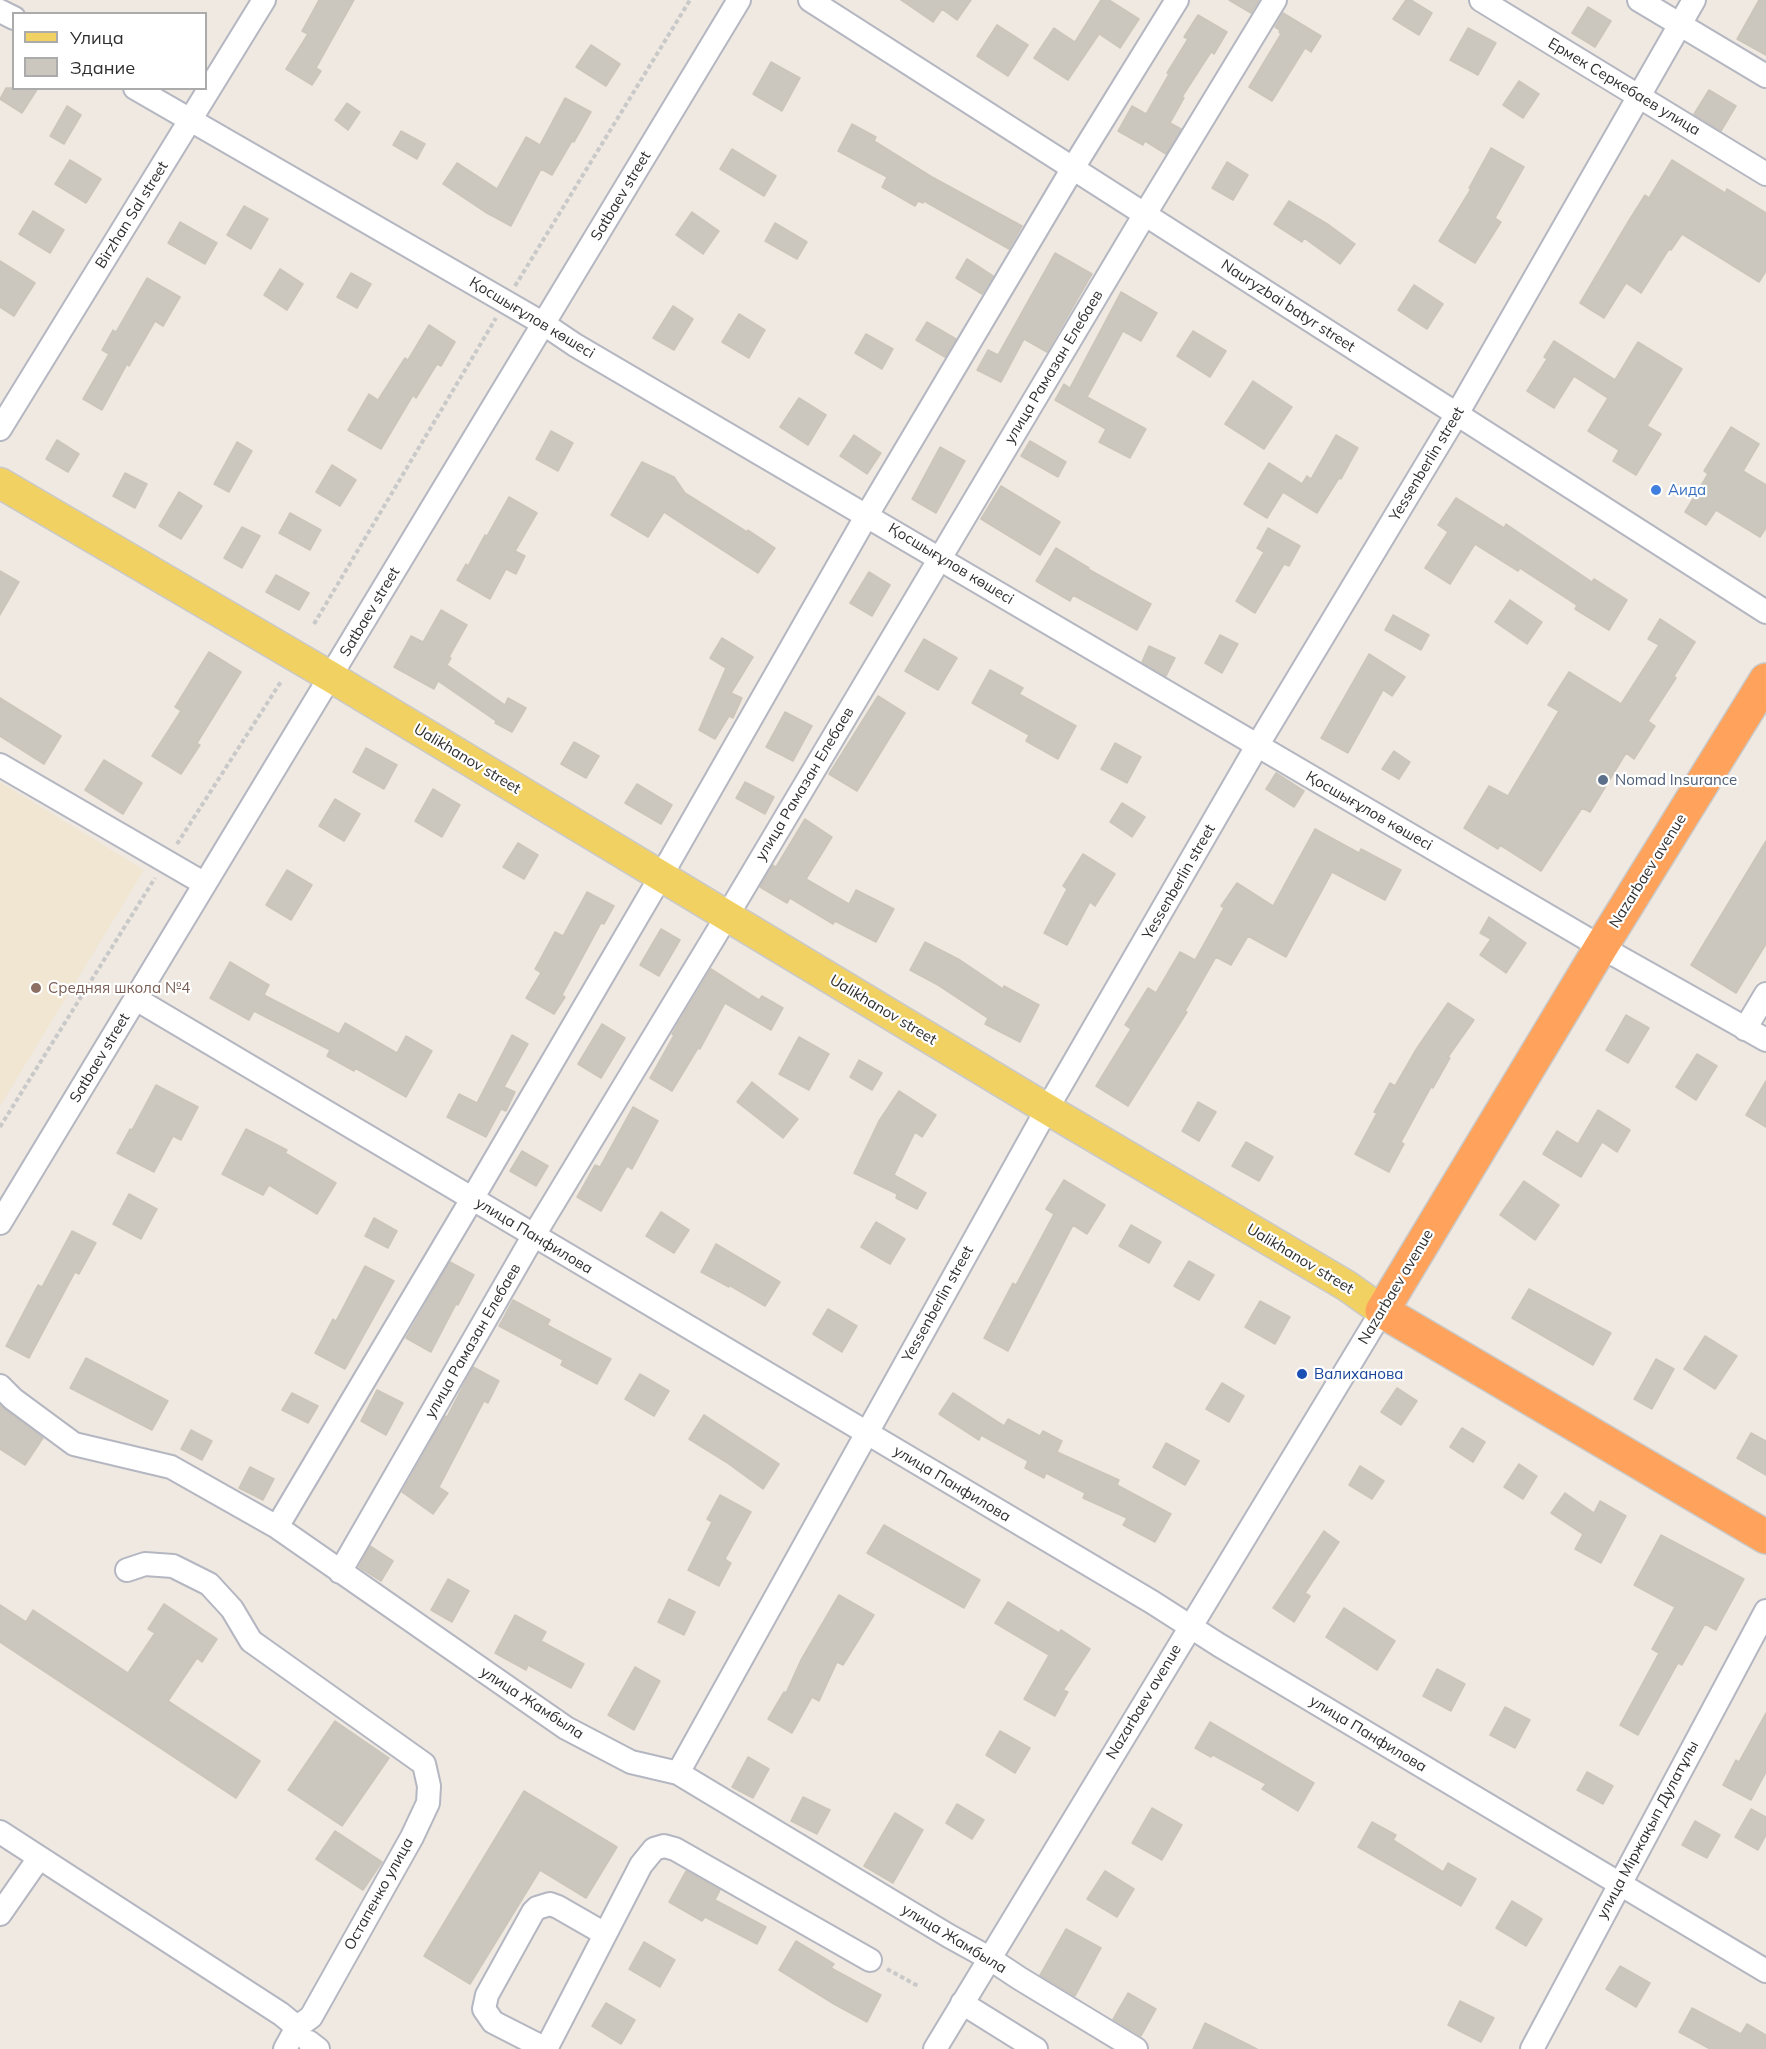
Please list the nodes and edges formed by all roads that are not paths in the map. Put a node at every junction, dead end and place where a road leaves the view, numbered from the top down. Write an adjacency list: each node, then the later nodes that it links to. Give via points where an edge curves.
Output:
1 (264, 0): 13 (street, Birzhan Sal street)
2 (739, 0): 17 (street, Satbaev street)
3 (810, 0): 14 (street, Nauryzbai batyr street)
4 (1177, 0): 14 (street)
5 (1275, 0): 16 (street, улица Рамазан Елебаев)
6 (1481, 0): 12 (street, Ермек Серкебаев улица)
7 (1639, 0): 9 (street)
8 (1695, 0): 9 (street, Yessenberlin street)
9 (1680, 25): 10 (street); 12 (street, Yessenberlin street)
10 (1766, 76)
11 (138, 90): 13 (street, Қосшығұлов көшесі)
12 (1640, 96): 15 (street, Ермек Серкебаев улица); 18 (street, Yessenberlin street)
13 (190, 120): 17 (street, Қосшығұлов көшесі); 19 (street, Birzhan Sal street)
14 (1073, 168): 16 (street, Nauryzbai batyr street); 21 (street)
15 (1766, 174)
16 (1145, 214): 18 (street, Nauryzbai batyr street); 22 (street, улица Рамазан Елебаев)
17 (544, 324): 21 (street, Қосшығұлов көшесі); 24 (street, Satbaev street)
18 (1457, 414): 23 (street, Nauryzbai batyr street); 26 (street, Yessenberlin street)
19 (0, 429)
20 (0, 483): 24 (main road, Ualikhanov street)
21 (867, 515): 22 (street, Қосшығұлов көшесі); 28 (street)
22 (939, 558): 26 (street, Қосшығұлов көшесі); 30 (street, улица Рамазан Елебаев)
23 (1766, 612)
24 (331, 676): 28 (main road, Ualikhanov street); 29 (street, Satbaev street)
25 (1766, 680): 31 (highway, Nazarbaev avenue)
26 (1257, 746): 31 (street, Қосшығұлов көшесі); 36 (street, Yessenberlin street)
27 (0, 765): 29 (street)
28 (661, 876): 30 (main road, Ualikhanov street); 37 (street)
29 (205, 884): 33 (street, Satbaev street)
30 (728, 916): 36 (main road, Ualikhanov street); 39 (street, улица Рамазан Елебаев)
31 (1600, 947): 34 (street, Қосшығұлов көшесі); 40 (highway, Nazarbaev avenue)
32 (1766, 994): 34 (street)
33 (136, 999): 37 (street, улица Панфилова); 38 (street, Satbaev street)
34 (1745, 1029): 35 (street, Қосшығұлов көшесі)
35 (1766, 1040)
36 (1047, 1108): 40 (main road, Ualikhanov street); 42 (street, Yessenberlin street)
37 (472, 1199): 39 (street, улица Панфилова); 43 (street)
38 (0, 1223)
39 (534, 1235): 42 (street, улица Панфилова); 46 (street, улица Рамазан Елебаев)
40 (1383, 1311): 44 (highway, Ualikhanov street); 48 (street, Nazarbaev avenue)
41 (0, 1386): 43 (street, улица Жамбыла, via 74,1444 171,1467)
42 (866, 1433): 48 (street, улица Панфилова); 49 (street, Yessenberlin street)
43 (277, 1527): 46 (street, улица Жамбыла)
44 (1766, 1537)
45 (127, 1570): 59 (street, Остапенко улица, via 145,1564 173,1566 209,1584 232,1609 251,1641 424,1764 428,1803 311,2017)
46 (340, 1572): 49 (street, улица Жамбыла, via 566,1728 631,1762)
47 (1766, 1611): 52 (street, улица Міржақып Дулатұлы)
48 (1190, 1626): 52 (street, улица Панфилова); 55 (street, Nazarbaev avenue)
49 (678, 1773): 55 (street, улица Жамбыла)
50 (0, 1832): 51 (street)
51 (39, 1858): 53 (street); 59 (street, via 281,2014)
52 (1619, 1883): 57 (street, улица Панфилова); 65 (street, улица Міржақып Дулатұлы)
53 (0, 1914)
54 (605, 1934): 56 (street, via 647,1856 664,1846); 61 (street); 61 (street, via 558,1907 550,1904 537,1908 487,1995 484,2009 493,2022)
55 (989, 1958): 58 (street, Nazarbaev avenue); 64 (street, улица Жамбыла)
56 (870, 1960)
57 (1766, 1971)
58 (962, 2003): 62 (street, Nazarbaev avenue); 63 (street)
59 (308, 2039): 60 (street, Остапенко улица)
60 (285, 2049)
61 (546, 2049)
62 (934, 2049)
63 (1036, 2049)
64 (1136, 2049)
65 (1532, 2049)

